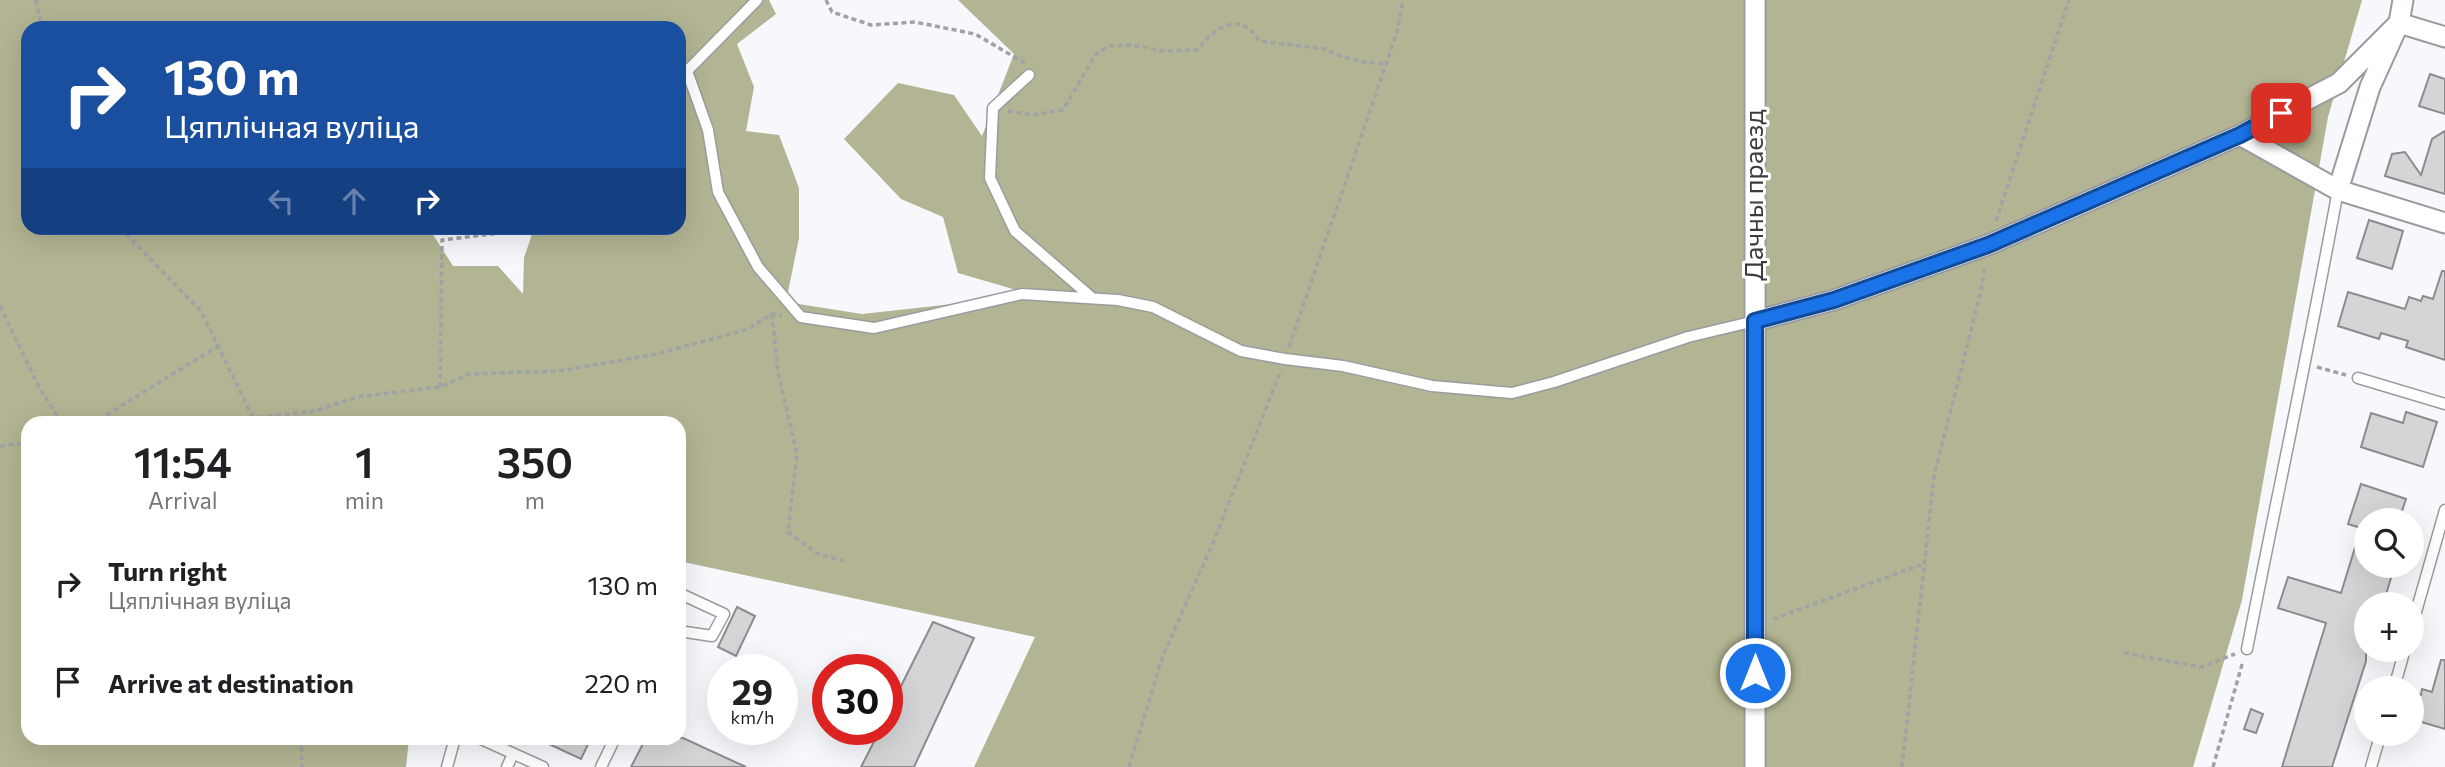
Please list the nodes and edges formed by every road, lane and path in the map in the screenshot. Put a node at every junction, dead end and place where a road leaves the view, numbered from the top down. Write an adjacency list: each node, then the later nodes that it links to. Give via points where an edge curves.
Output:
1 (36, 0): 8 (path)
2 (757, 0): 23 (lane, via 687,71 708,130 718,192 758,267)
3 (826, 0): 12 (path, via 832,12 871,25 915,22 975,34 1024,61)
4 (1403, 0): 11 (path)
5 (1755, 0): 24 (street, Дачны праезд)
6 (2069, 0): 19 (path)
7 (2403, 0): 9 (street)
8 (40, 21)
9 (2399, 23): 10 (street); 14 (street, via 2339,83); 15 (street, via 2370,87)
10 (2445, 37)
11 (1387, 64): 13 (path, via 1325,49 1259,41 1252,29 1238,24 1218,28 1196,50 1109,46 1096,54 1063,110 1032,115); 26 (path)
12 (1029, 75): 13 (lane)
13 (993, 108): 20 (lane, via 990,178 1015,232)
14 (2240, 135): 15 (street); 19 (street)
15 (2338, 190): 16 (street); 27 (lane)
16 (2445, 223)
17 (127, 235): 25 (path, via 201,311)
18 (483, 235): 29 (path, via 442,240)
19 (1988, 245): 24 (street, via 1834,300); 39 (path, via 1981,291 1934,476)
20 (1091, 298): 23 (lane, via 1022,294 874,328); 26 (lane, via 1153,307 1241,351)
21 (0, 306): 31 (path)
22 (772, 314): 23 (path); 29 (path, via 748,329 657,354 559,371 470,374); 38 (path, via 778,373 797,454 788,532 818,554)
23 (801, 317)
24 (1755, 321): 26 (lane, via 1688,337 1512,393 1432,386 1343,366); 42 (street, Дачны праезд)
25 (218, 346): 32 (path); 33 (path)
26 (1285, 359): 57 (path, via 1215,538 1162,657)
27 (2305, 364): 28 (path); 44 (lane)
28 (2358, 379): 30 (lane)
29 (440, 387): 34 (path, via 357,397 315,411)
30 (2445, 404)
31 (57, 416)
32 (105, 416)
33 (252, 416)
34 (271, 416)
35 (21, 444): 36 (path)
36 (0, 446)
37 (2445, 510): 40 (lane)
38 (845, 561)
39 (1923, 564): 42 (path); 59 (path)
40 (2422, 592)
41 (686, 596): 43 (lane, via 723,614 712,636)
42 (1754, 626): 58 (street, Дачны праезд)
43 (686, 632)
44 (2247, 649): 45 (path, via 2201,667); 60 (path)
45 (2124, 653)
46 (301, 745): 52 (path)
47 (453, 745): 53 (lane)
48 (494, 745): 51 (lane)
49 (612, 745): 56 (lane)
50 (2377, 746): 61 (lane)
51 (513, 754): 54 (lane); 55 (lane)
52 (302, 767)
53 (447, 767)
54 (507, 767)
55 (543, 767)
56 (601, 767)
57 (1129, 767)
58 (1755, 767)
59 (1902, 767)
60 (2213, 767)
61 (2371, 767)

